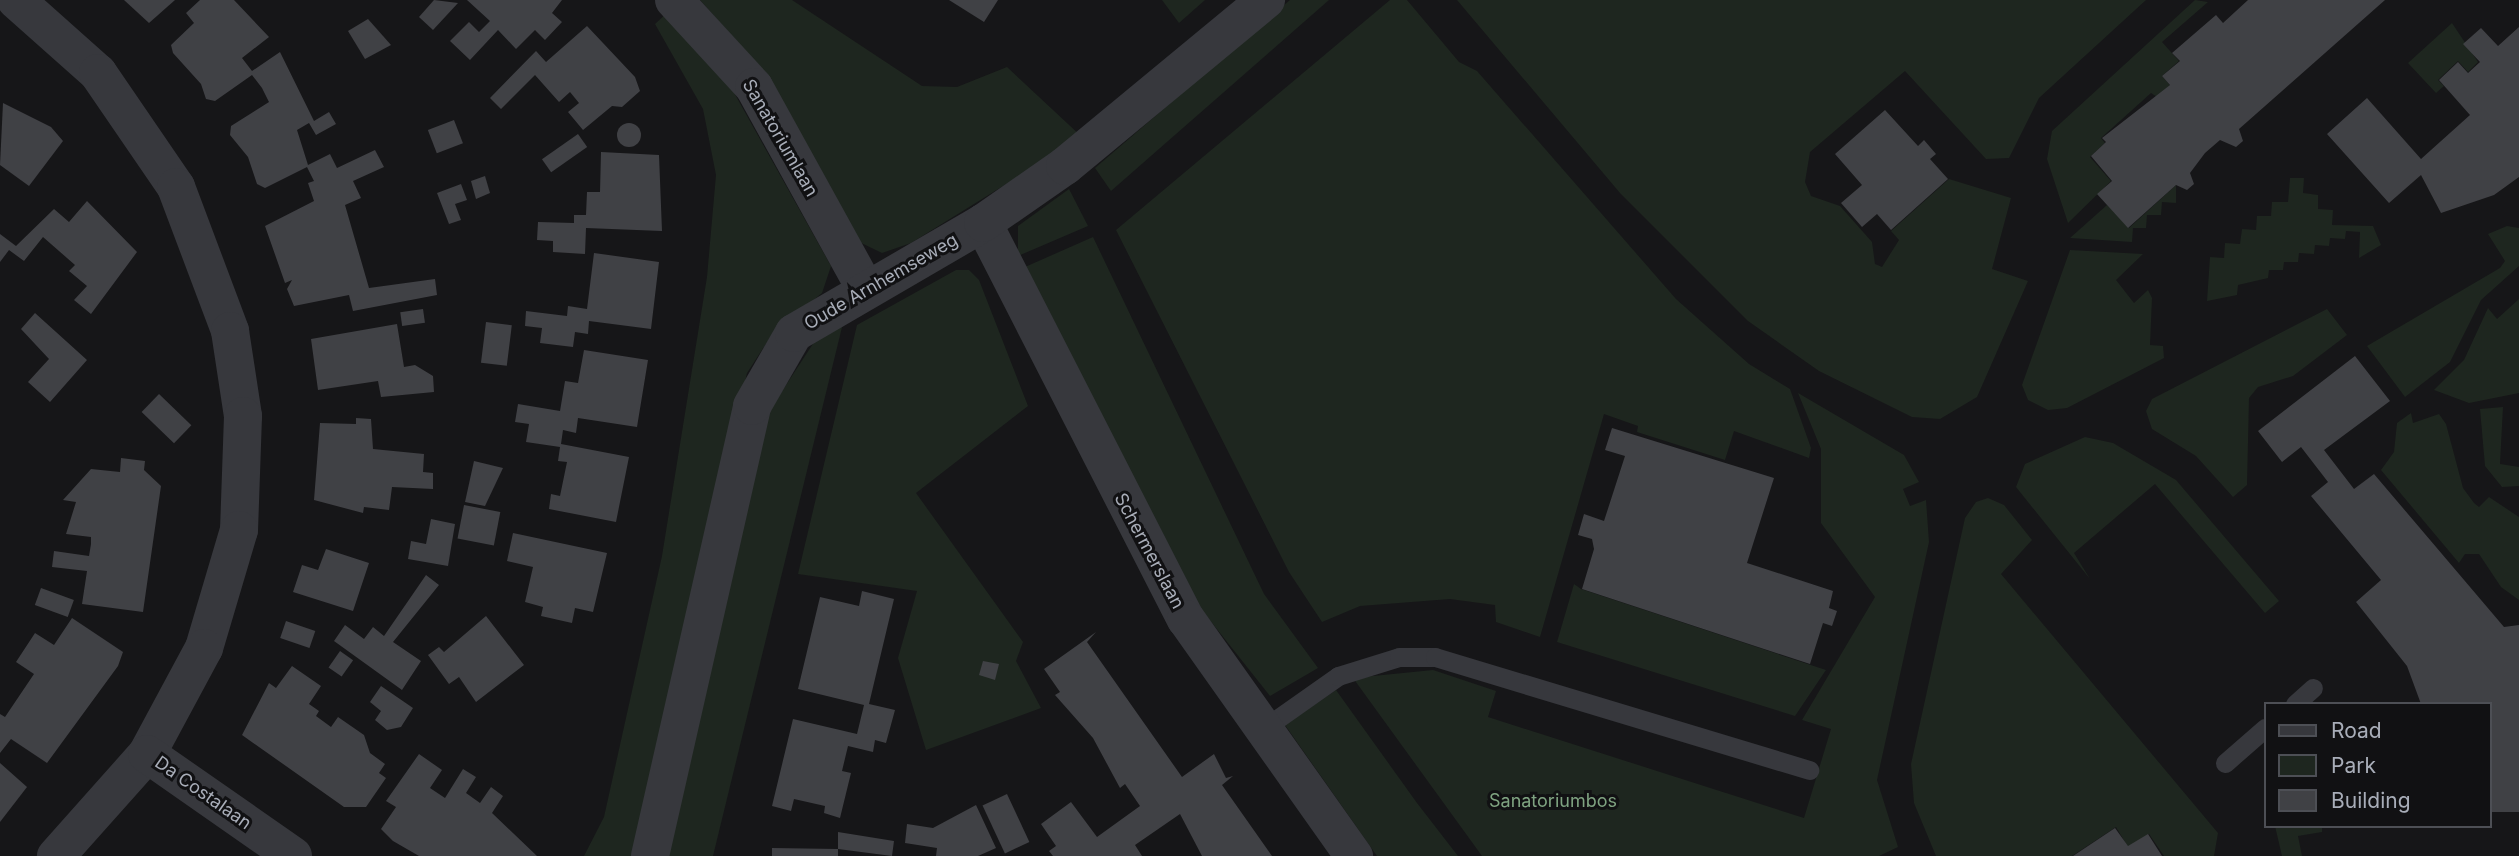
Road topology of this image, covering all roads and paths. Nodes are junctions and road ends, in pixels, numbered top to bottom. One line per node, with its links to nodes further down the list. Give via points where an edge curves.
1 (16, 0): 10 (street, via 98,74 176,187 230,331 243,416 239,530 204,648)
2 (674, 0): 5 (street, Sanatoriumlaan, via 754,87)
3 (1266, 0): 4 (street, Oude Arnhemseweg, via 1098,142)
4 (983, 223): 5 (street, Oude Arnhemseweg); 8 (street, Schermerslaan, via 1136,530 1186,619)
5 (866, 290): 15 (street, Oude Arnhemseweg, via 794,333 752,405)
6 (2313, 688): 7 (lane)
7 (2297, 702)
8 (1263, 729): 12 (lane, via 1338,676 1399,657 1435,657); 16 (street, Schermerslaan)
9 (2264, 730): 11 (lane)
10 (147, 754): 13 (street); 14 (street, Da Costalaan)
11 (2225, 763)
12 (1809, 770)
13 (56, 856)
14 (293, 856)
15 (650, 856)
16 (1353, 856)

